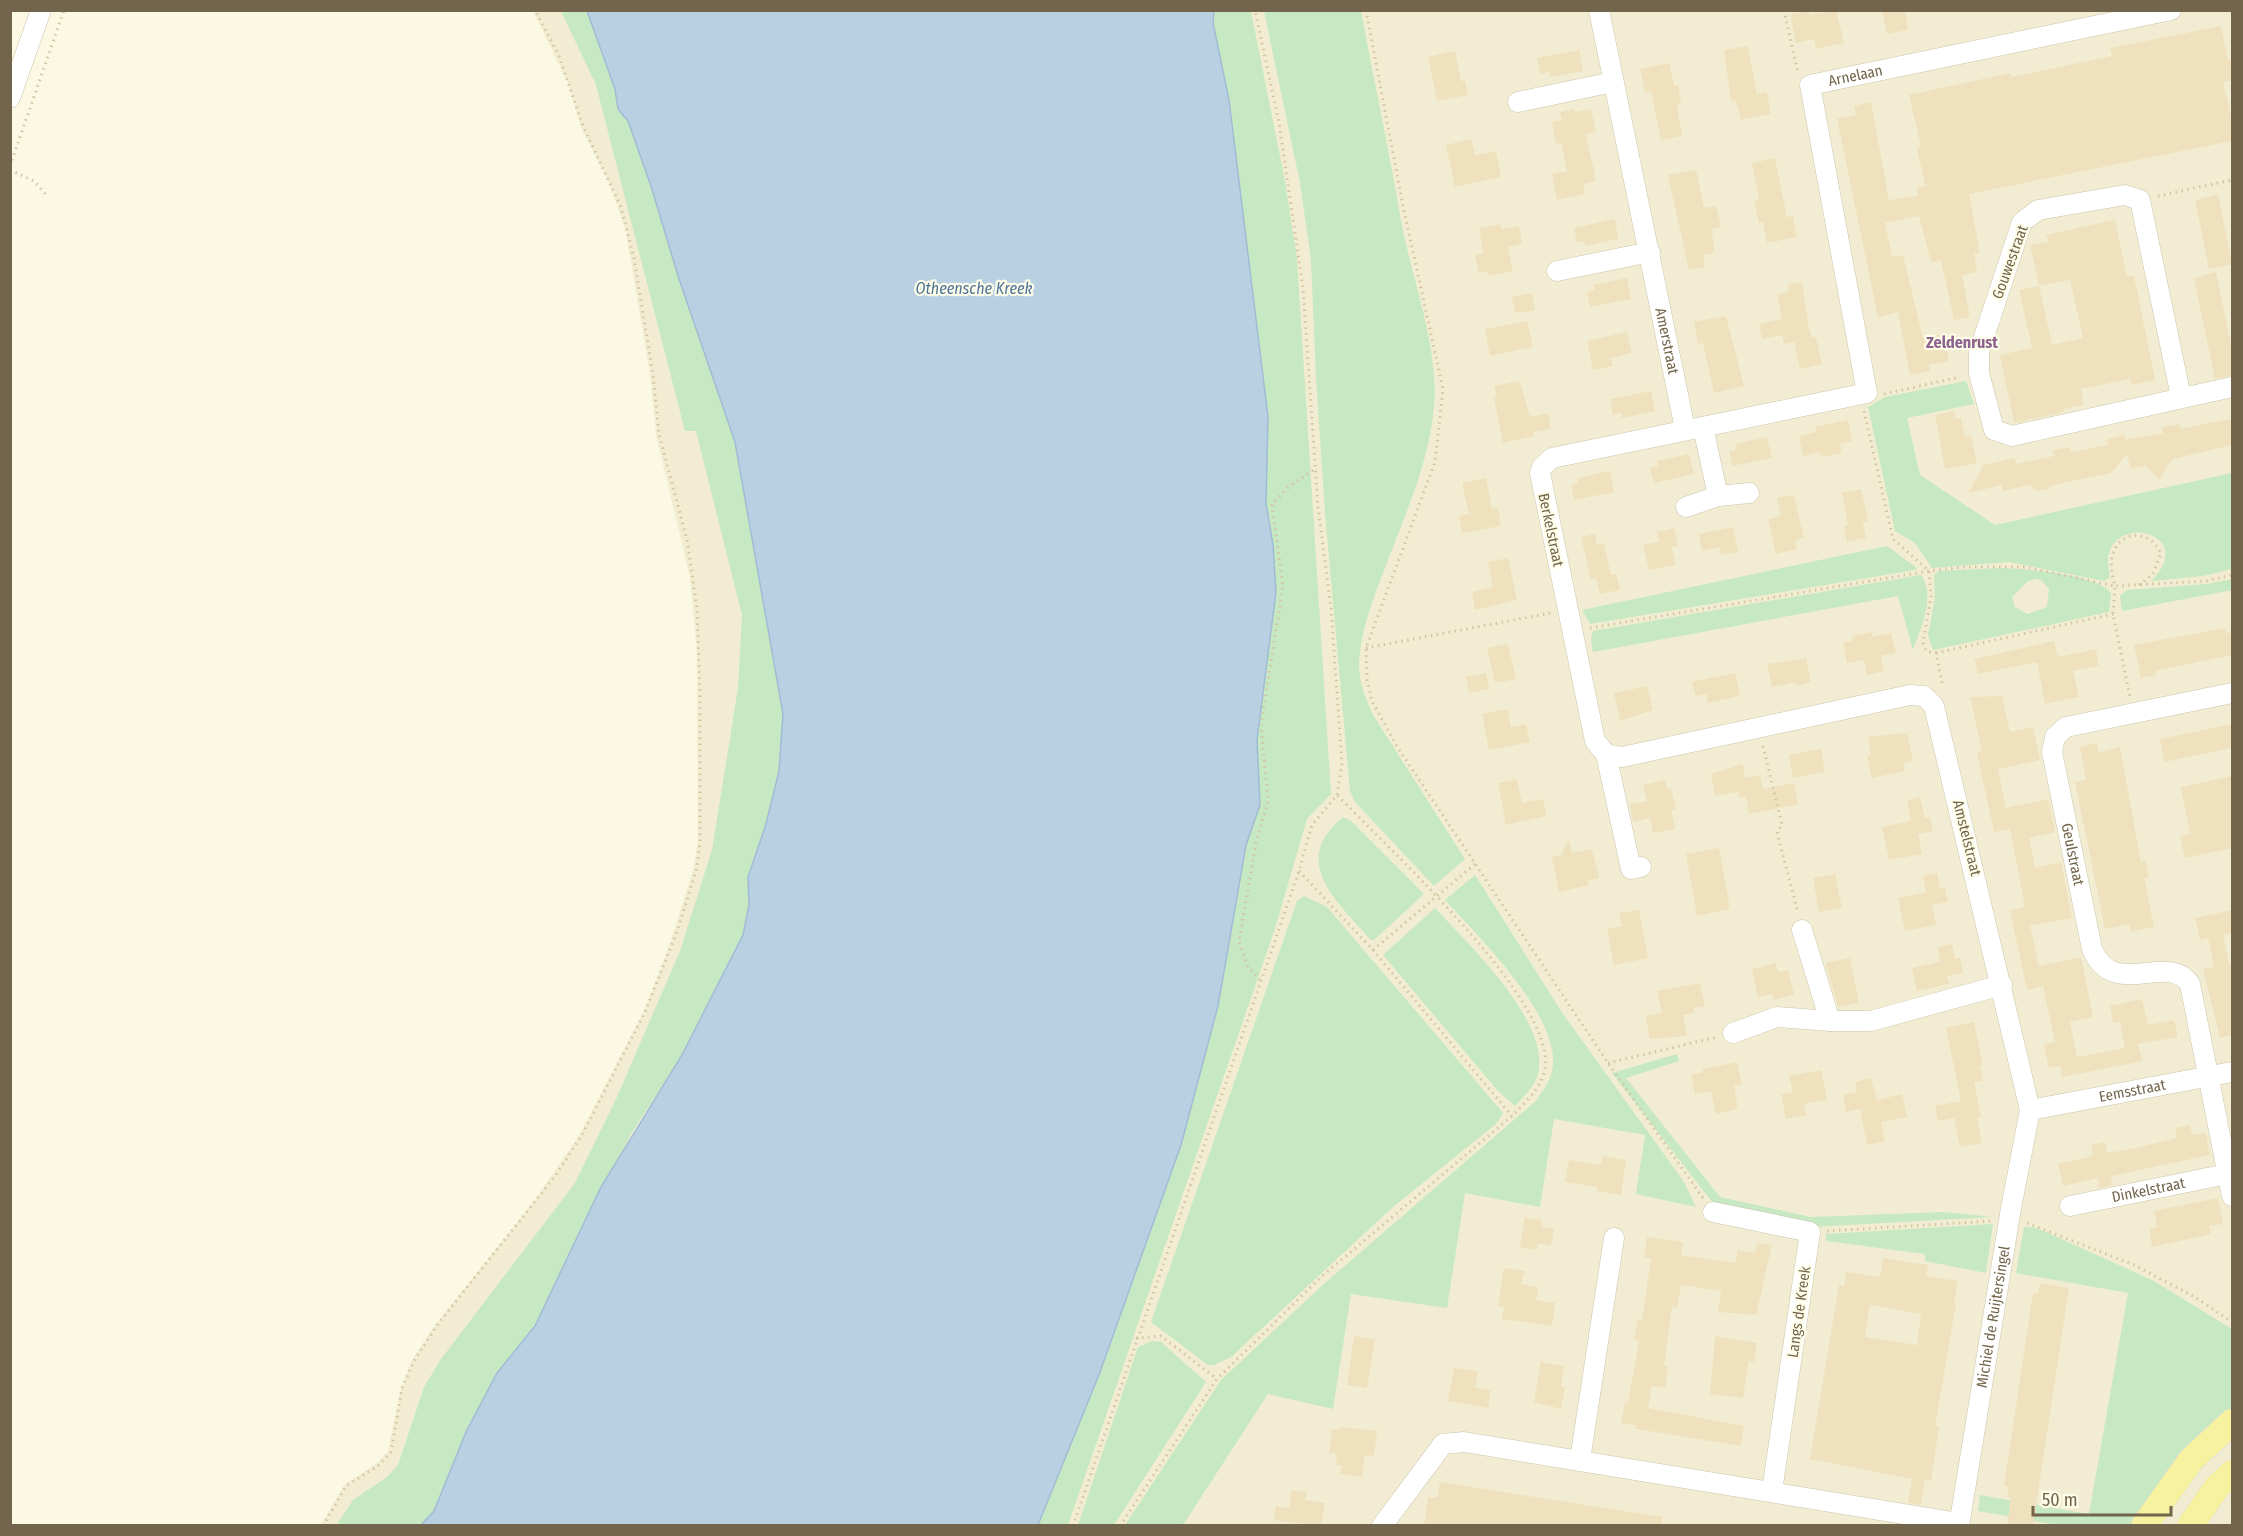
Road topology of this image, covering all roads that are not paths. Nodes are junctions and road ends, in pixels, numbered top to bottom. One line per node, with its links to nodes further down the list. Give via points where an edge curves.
1 (41, 10): 6 (street)
2 (1599, 10): 5 (street, Amerstraat)
3 (2171, 10): 4 (street, Arnelaan)
4 (2084, 19): 11 (street, Arnelaan, via 1810,85)
5 (1613, 82): 7 (street); 8 (street, Amerstraat)
6 (10, 98)
7 (1518, 102)
8 (1650, 252): 9 (street); 13 (street, Amerstraat)
9 (1557, 271)
10 (2232, 387): 12 (street, Gouwestraat)
11 (1864, 394): 13 (street, Berkelstraat)
12 (2181, 397): 12 (street, Gouwestraat, via 2012,436 1994,430 1979,373 1979,352 2022,222 2038,210 2125,195 2140,200)
13 (1694, 428): 15 (street); 18 (street, Berkelstraat, via 1552,458 1542,467 1540,480 1595,741)
14 (1749, 494): 15 (street)
15 (1718, 496): 16 (street)
16 (1686, 507)
17 (2232, 693): 25 (street, Geulstraat, via 2066,727 2055,737 2052,752 2096,957 2105,970 2113,973 2175,973 2187,979)
18 (1606, 754): 19 (street, Berkelstraat, via 1631,869); 21 (street, Amstelstraat, via 1622,757 1910,694 1924,696 1936,712)
19 (1641, 867)
20 (1802, 930): 22 (street)
21 (2002, 985): 22 (street, via 1871,1021); 26 (street, Amstelstraat)
22 (1830, 1021): 23 (street, via 1777,1017)
23 (1733, 1033)
24 (2232, 1072): 25 (street, Eemsstraat)
25 (2209, 1077): 26 (street, Eemsstraat); 27 (street)
26 (2030, 1110): 36 (street, Michiel de Ruijtersingel)
27 (2230, 1173): 28 (street); 29 (street, Dinkelstraat)
28 (2232, 1196)
29 (2070, 1206)
30 (1713, 1212): 35 (street, Langs de Kreek, via 1810,1232)
31 (1614, 1238): 33 (street)
32 (2232, 1422): 38 (main road, via 2191,1460)
33 (1580, 1460): 35 (street); 37 (street, via 1464,1442 1443,1444)
34 (2232, 1473): 39 (main road, via 2217,1487)
35 (1773, 1491): 36 (street)
36 (1959, 1524)
37 (1382, 1526)
38 (2144, 1526)
39 (2190, 1526)

